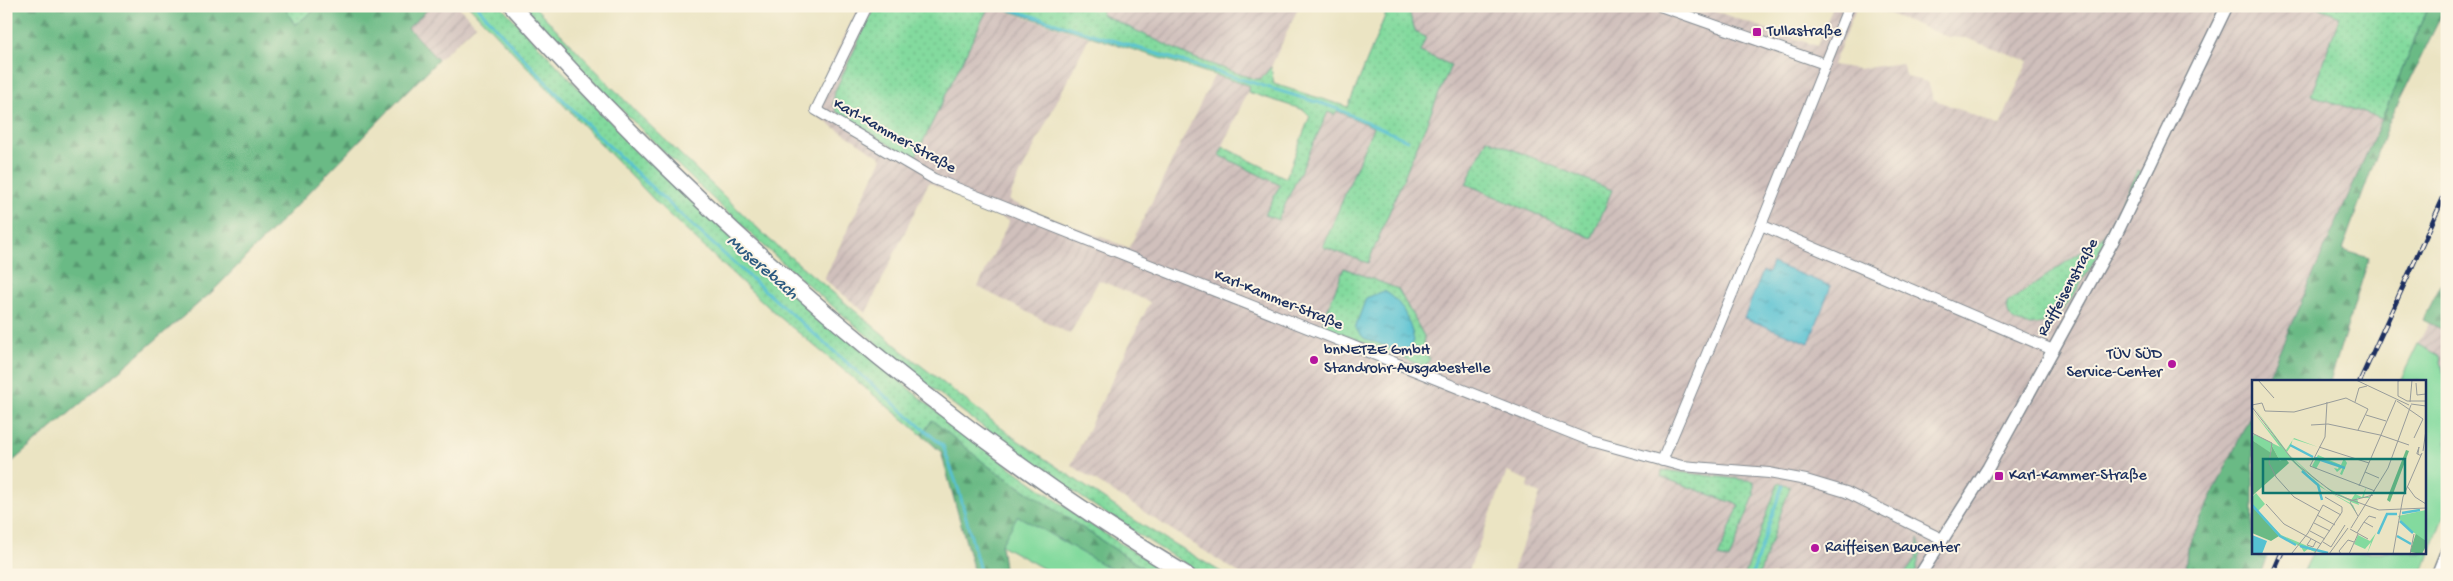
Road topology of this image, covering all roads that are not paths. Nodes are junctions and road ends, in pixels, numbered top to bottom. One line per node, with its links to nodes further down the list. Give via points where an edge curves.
1 (512, 6): 12 (main road, via 657,158 754,250 855,336 1003,454 1128,540)
2 (867, 6): 9 (street, Karl-Kammer-Straße, via 816,110 934,179 1574,435)
3 (1660, 6): 6 (street)
4 (1848, 6): 6 (street)
5 (2228, 6): 8 (street, Raiffeisenstraße, via 2127,212)
6 (1825, 64): 7 (street)
7 (1761, 225): 8 (street); 9 (street)
8 (2054, 350): 10 (street, Raiffeisenstraße, via 1988,468)
9 (1662, 461): 10 (street, Karl-Kammer-Straße, via 1806,480 1846,492)
10 (1942, 539): 13 (street, Raiffeisenstraße)
11 (2447, 550): 14 (street)
12 (1187, 575)
13 (1920, 575)
14 (2437, 575)

